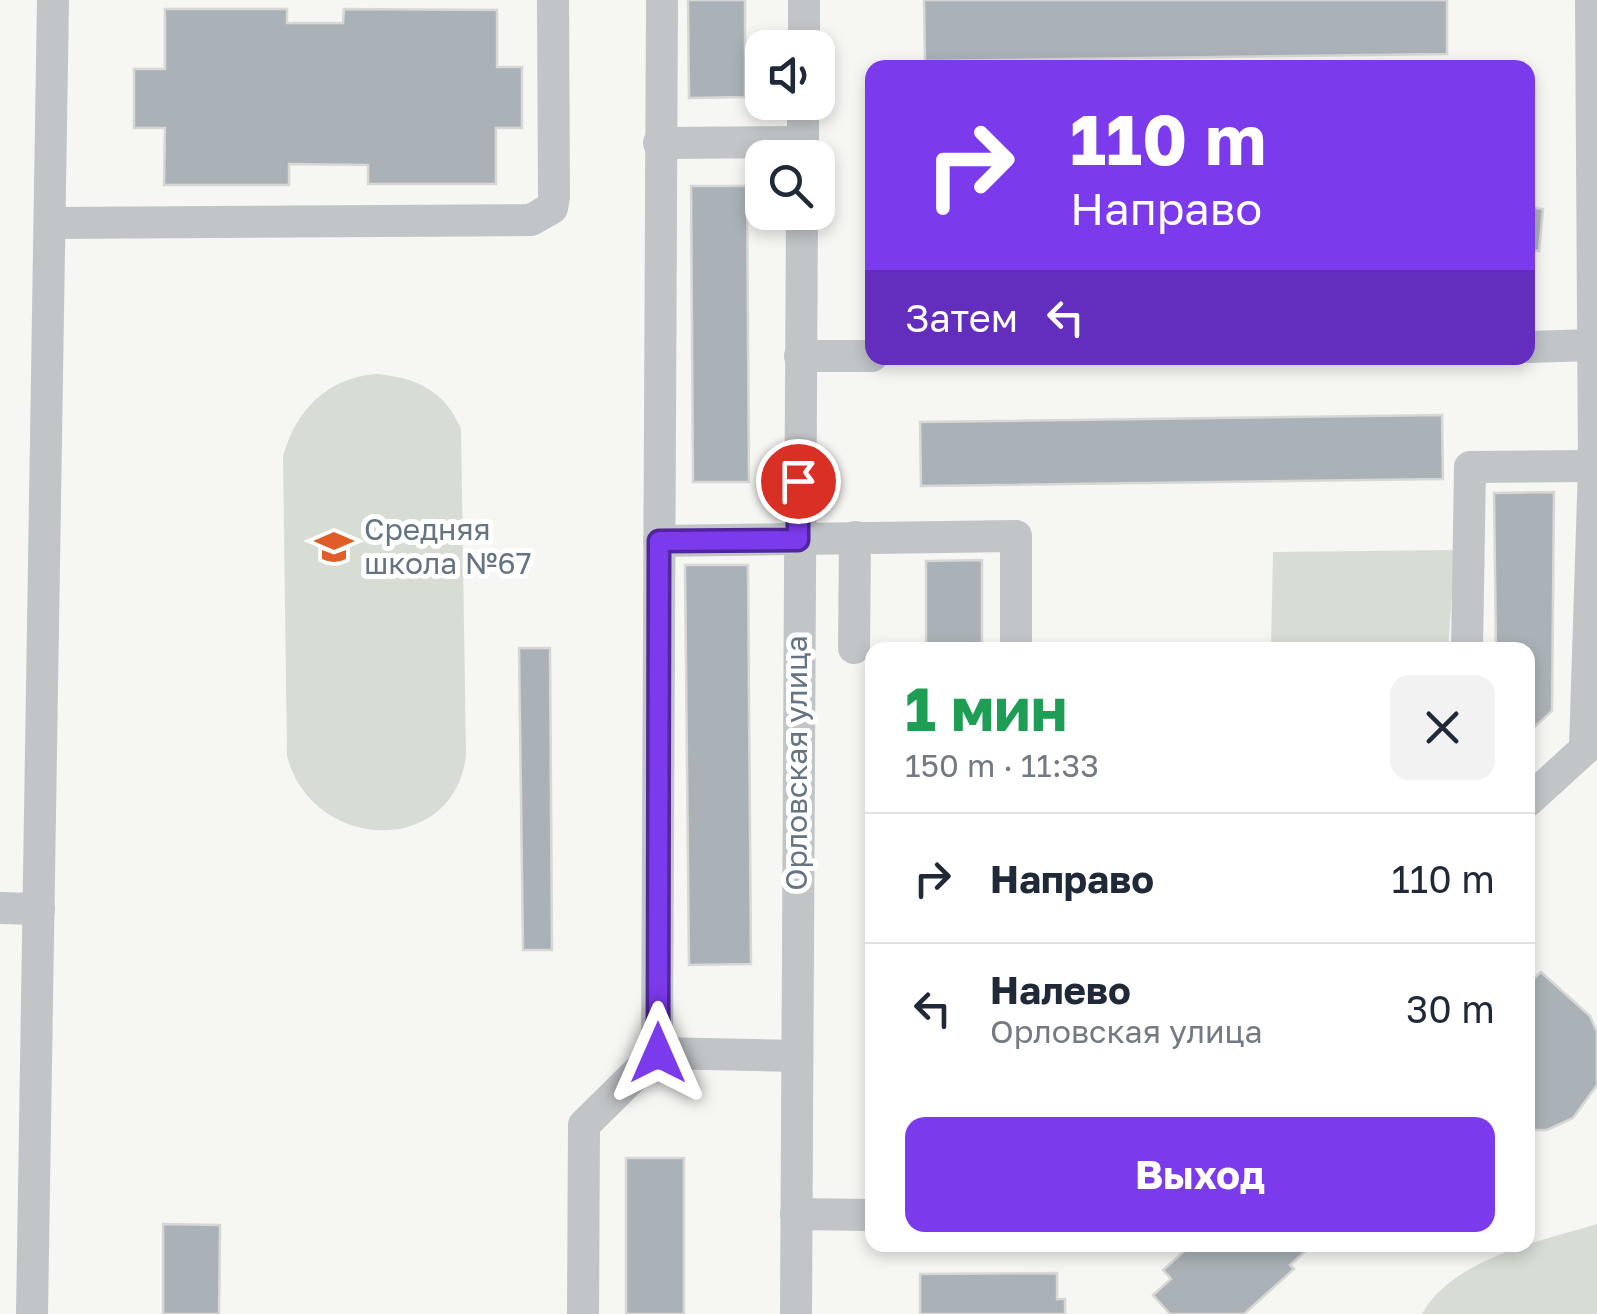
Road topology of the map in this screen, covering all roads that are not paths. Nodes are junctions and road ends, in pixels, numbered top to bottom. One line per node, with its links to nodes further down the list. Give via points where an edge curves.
1 (53, 0): 9 (street)
2 (553, 0): 9 (street, via 554,197 544,216)
3 (662, 0): 7 (street)
4 (804, 0): 6 (street)
5 (1591, 0): 12 (street)
6 (804, 30)
7 (659, 143): 8 (street); 18 (street)
8 (745, 147)
9 (50, 223): 26 (street)
10 (802, 230): 13 (street, Орловская улица)
11 (1535, 346): 12 (street)
12 (1593, 346): 15 (street)
13 (800, 356): 14 (street); 17 (street, Орловская улица)
14 (865, 356)
15 (1594, 466): 19 (street); 21 (street, via 1470,467)
16 (855, 537): 17 (street); 20 (street, via 1016,536); 22 (street)
17 (798, 540): 18 (street); 28 (street, Орловская улица)
18 (659, 541): 27 (street)
19 (1594, 550): 23 (street)
20 (1016, 642)
21 (1467, 642)
22 (854, 648)
23 (1591, 743): 24 (street)
24 (1535, 795)
25 (0, 908): 26 (street)
26 (38, 909): 31 (street)
27 (658, 1053): 28 (street); 32 (street, via 584,1125)
28 (796, 1056): 29 (street, Орловская улица)
29 (796, 1214): 30 (street); 33 (street, Орловская улица)
30 (865, 1214)
31 (32, 1314)
32 (583, 1314)
33 (796, 1314)

